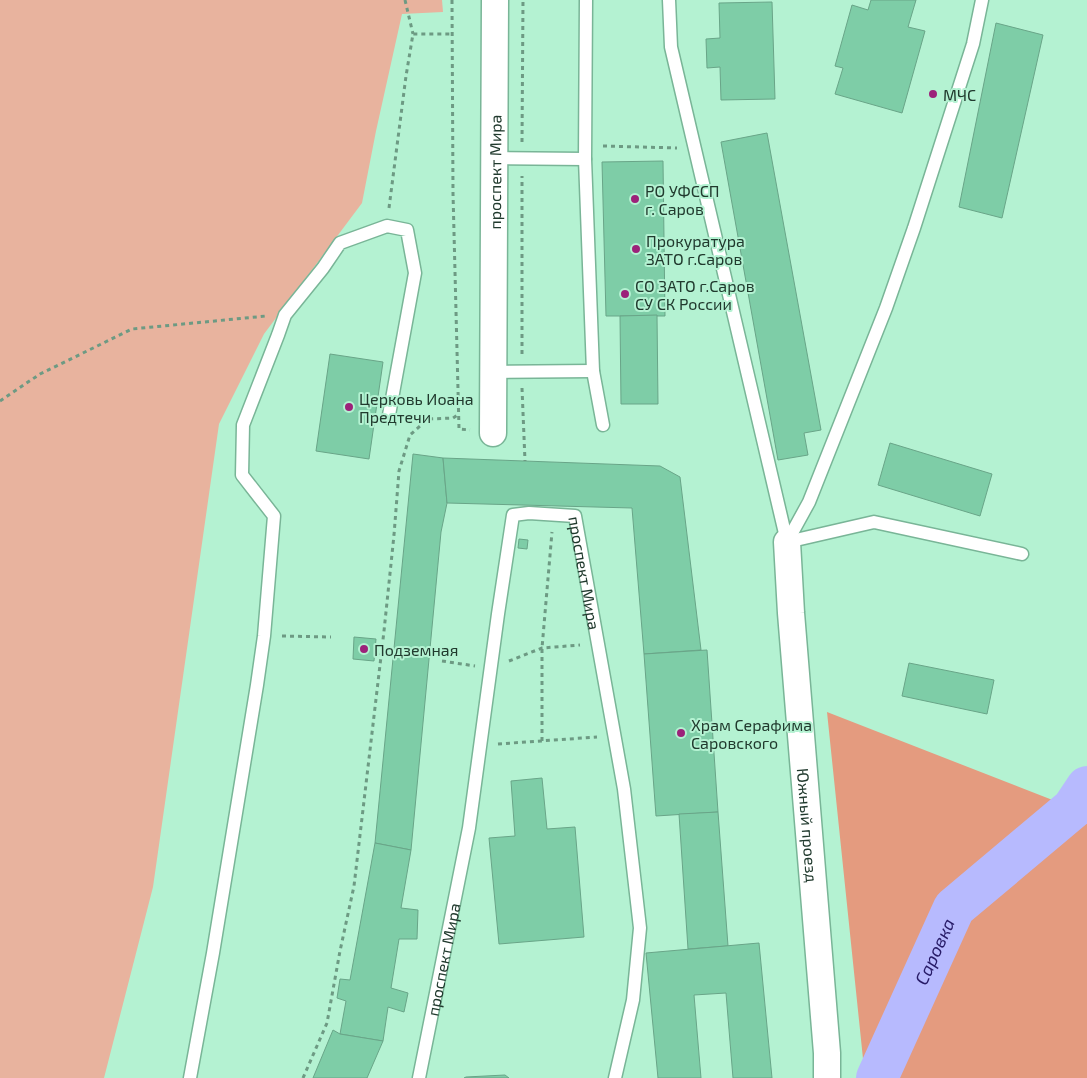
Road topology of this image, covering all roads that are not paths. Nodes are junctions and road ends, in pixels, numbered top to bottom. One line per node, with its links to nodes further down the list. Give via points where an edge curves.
1 (495, 0): 5 (street, проспект Мира)
2 (586, 0): 6 (lane)
3 (669, 0): 12 (lane, via 671,47)
4 (982, 0): 12 (lane, via 970,53 886,308 809,502)
5 (493, 158): 6 (lane); 8 (street, проспект Мира)
6 (585, 159): 7 (lane)
7 (593, 371): 8 (lane); 10 (lane)
8 (494, 372): 11 (street, проспект Мира)
9 (389, 415): 14 (lane, via 415,273 407,230 387,226 340,243 284,315 243,425 242,475 274,516 257,685)
10 (604, 425)
11 (493, 433)
12 (787, 542): 13 (lane, via 874,522); 17 (street, Южный проезд)
13 (1022, 554)
14 (190, 1078)
15 (420, 1078): 16 (lane, проспект Мира, via 469,828 513,515 529,513 575,516 624,789 640,928 633,1000)
16 (615, 1078)
17 (827, 1078)

